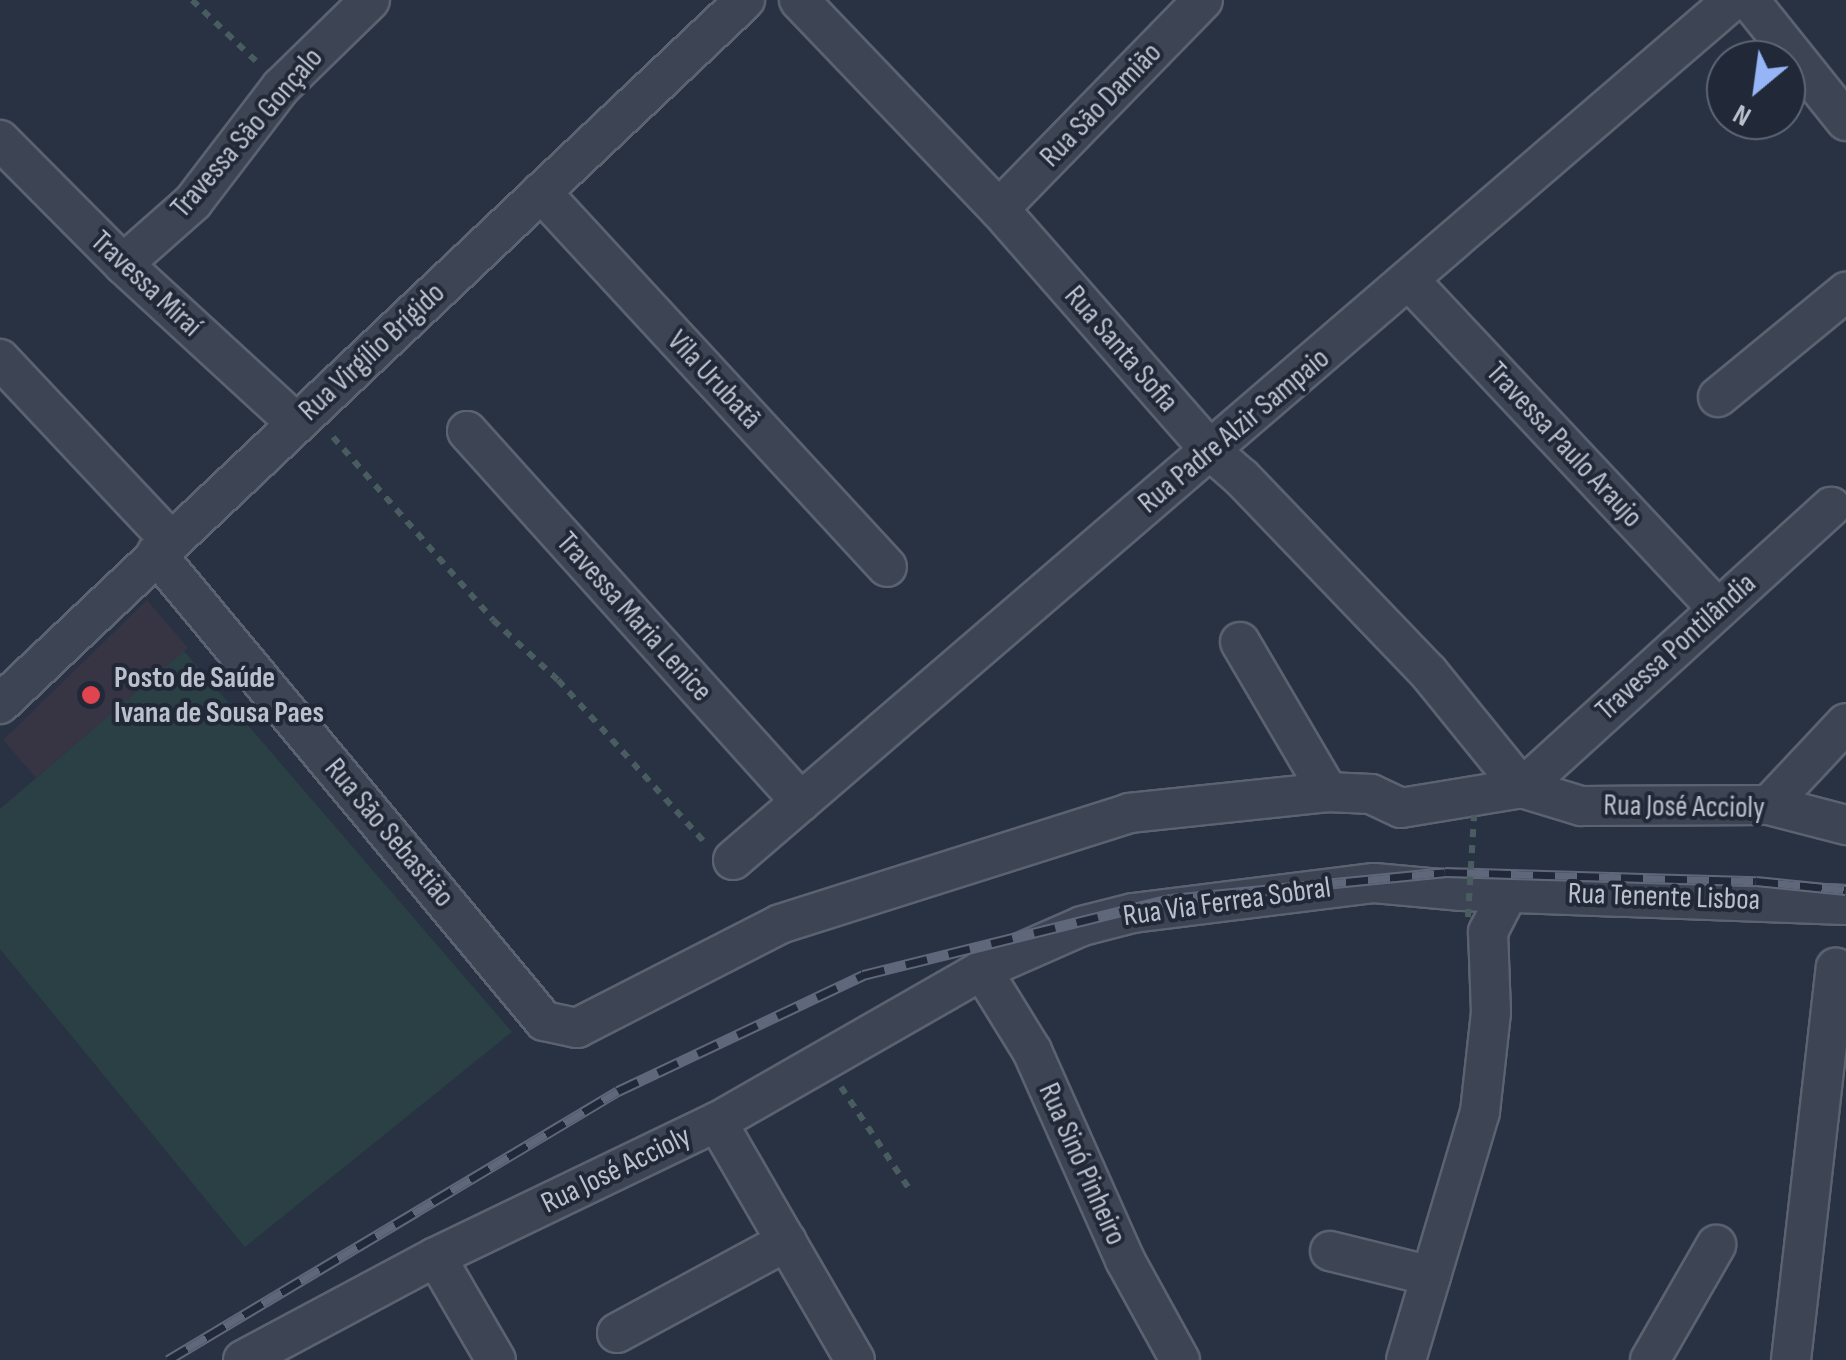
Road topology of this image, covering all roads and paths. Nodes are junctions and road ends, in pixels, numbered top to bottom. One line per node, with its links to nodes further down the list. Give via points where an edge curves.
1 (192, 0): 8 (path)
2 (370, 0): 8 (street, Travessa São Gonçalo)
3 (744, 0): 11 (street, Rua Virgílio Brígido)
4 (799, 0): 12 (street, Rua Santa Sofia)
5 (1204, 0): 12 (street, Rua São Damião)
6 (1732, 0): 14 (street, Rua Padre Alzir Sampaio)
7 (1750, 0): 9 (street)
8 (281, 87): 13 (street, Travessa São Gonçalo, via 193,202)
9 (1846, 121)
10 (0, 140): 13 (street, Travessa Miraí)
11 (541, 192): 18 (street, Rua Virgílio Brígido); 23 (street, Vila Urubatã)
12 (999, 210): 20 (street, Rua Santa Sofia)
13 (122, 264): 18 (street, Travessa Miraí)
14 (1410, 281): 20 (street, Rua Padre Alzir Sampaio); 24 (street, Travessa Paulo Araujo)
15 (1846, 292): 17 (street)
16 (0, 359): 22 (street, Rua São Sebastião)
17 (1718, 397)
18 (302, 417): 22 (street, Rua Virgílio Brígido); 34 (path, via 558,680 716,855)
19 (467, 431): 30 (street, Travessa Maria Lenice)
20 (1211, 451): 28 (street, Rua Santa Sofia, via 1429,673); 30 (street, Rua Padre Alzir Sampaio)
21 (1831, 507): 24 (street, Travessa Pontilândia)
22 (164, 548): 26 (street, Rua Virgílio Brígido); 29 (street, Rua São Sebastião, via 544,1021 577,1028 780,924 1130,813)
23 (887, 568)
24 (1718, 609): 28 (street, Travessa Pontilândia)
25 (1240, 642): 29 (street)
26 (0, 704)
27 (1846, 722): 31 (street)
28 (1522, 788): 29 (street, via 1401,808 1371,794); 31 (street, Rua José Accioly, via 1582,806)
29 (1328, 792)
30 (801, 802): 34 (street, Rua Padre Alzir Sampaio)
31 (1769, 805): 33 (street, Rua José Accioly)
32 (1474, 815): 35 (path, bridge)
33 (1846, 825)
34 (733, 860)
35 (1482, 905): 36 (street, Rua Tenente Lisboa); 38 (street, Rua Via Ferrea Sobral, via 1374,883 1133,913 1082,926); 46 (street, via 1491,1013 1480,1112)
36 (1846, 905)
37 (1836, 968): 54 (street)
38 (982, 970): 39 (street, Rua José Accioly); 51 (street, Rua Sinó Pinheiro, via 1032,1051 1125,1260)
39 (824, 1060): 40 (street, Rua José Accioly); 41 (path)
40 (717, 1122): 42 (street); 45 (street, Rua José Accioly)
41 (910, 1190)
42 (786, 1242): 47 (street); 48 (street)
43 (1716, 1245): 53 (street)
44 (1330, 1251): 46 (street)
45 (436, 1257): 49 (street, Rua José Accioly); 50 (street)
46 (1431, 1276): 52 (street)
47 (617, 1333)
48 (843, 1356)
49 (243, 1360)
50 (496, 1360)
51 (1180, 1360)
52 (1406, 1360)
53 (1650, 1360)
54 (1791, 1360)

